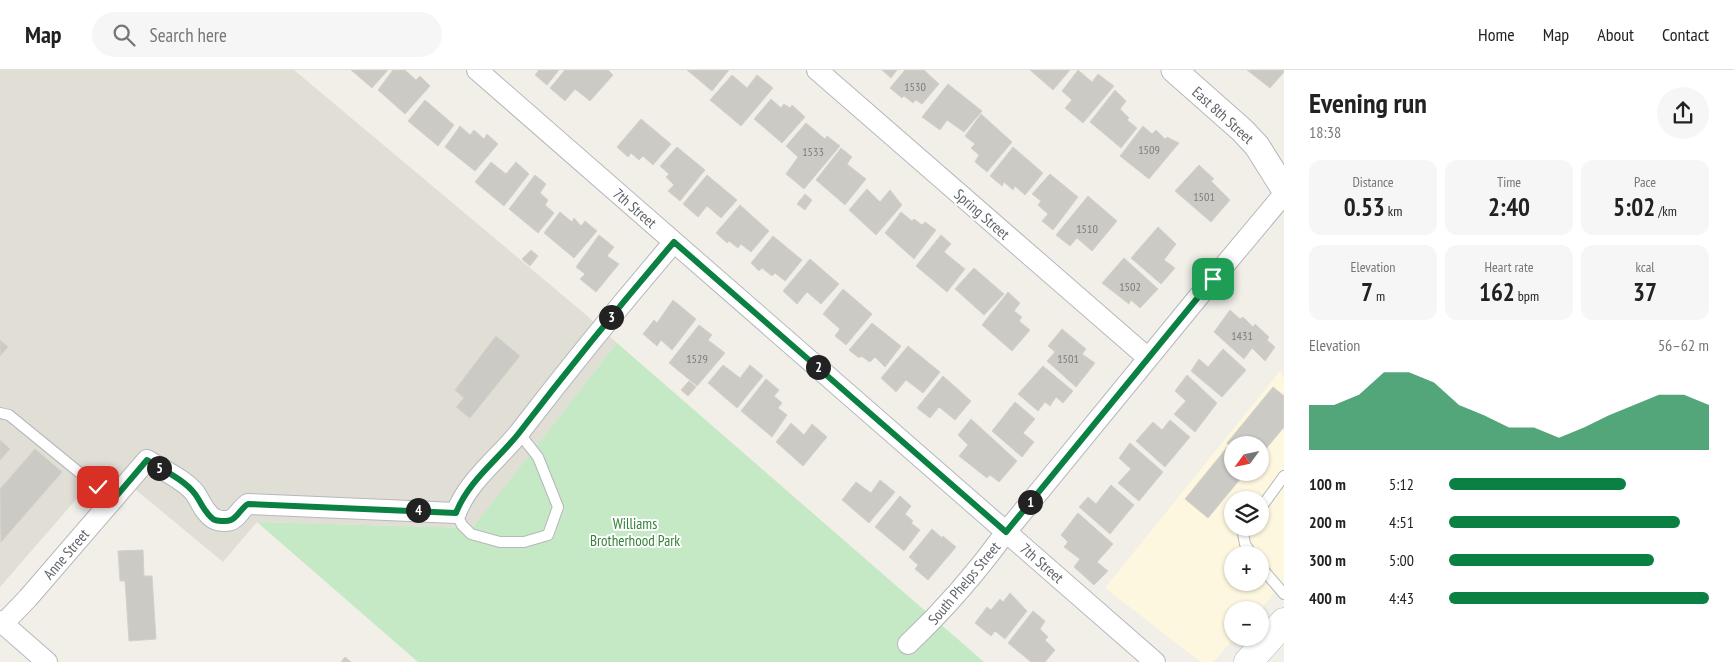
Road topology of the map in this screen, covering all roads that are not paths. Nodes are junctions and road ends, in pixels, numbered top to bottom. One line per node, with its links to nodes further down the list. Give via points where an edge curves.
1 (477, 70): 6 (street, 7th Street)
2 (817, 70): 7 (street, Spring Street)
3 (1174, 70): 4 (street, East 8th Street, via 1257,146)
4 (1284, 189)
5 (1284, 194): 7 (street, South Phelps Street)
6 (674, 242): 9 (street); 14 (street, 7th Street)
7 (1148, 358): 14 (street, South Phelps Street)
8 (0, 413): 12 (lane, via 9,415)
9 (522, 428): 13 (street, via 472,485); 13 (lane, via 538,457 558,507 548,535 524,542 500,542 471,534)
10 (1284, 476): 11 (lane)
11 (1269, 497)
12 (113, 500): 13 (street, Anne Street, via 147,460 180,480 214,520 232,520 248,504); 18 (street, Anne Street, via 28,598)
13 (456, 513)
14 (1006, 532): 19 (street, South Phelps Street, via 934,620); 21 (street, 7th Street)
15 (1269, 576): 16 (lane)
16 (1284, 594)
17 (1284, 622): 22 (main road)
18 (2, 623): 20 (street)
19 (908, 644)
20 (47, 662)
21 (1155, 662)
22 (1248, 662)

